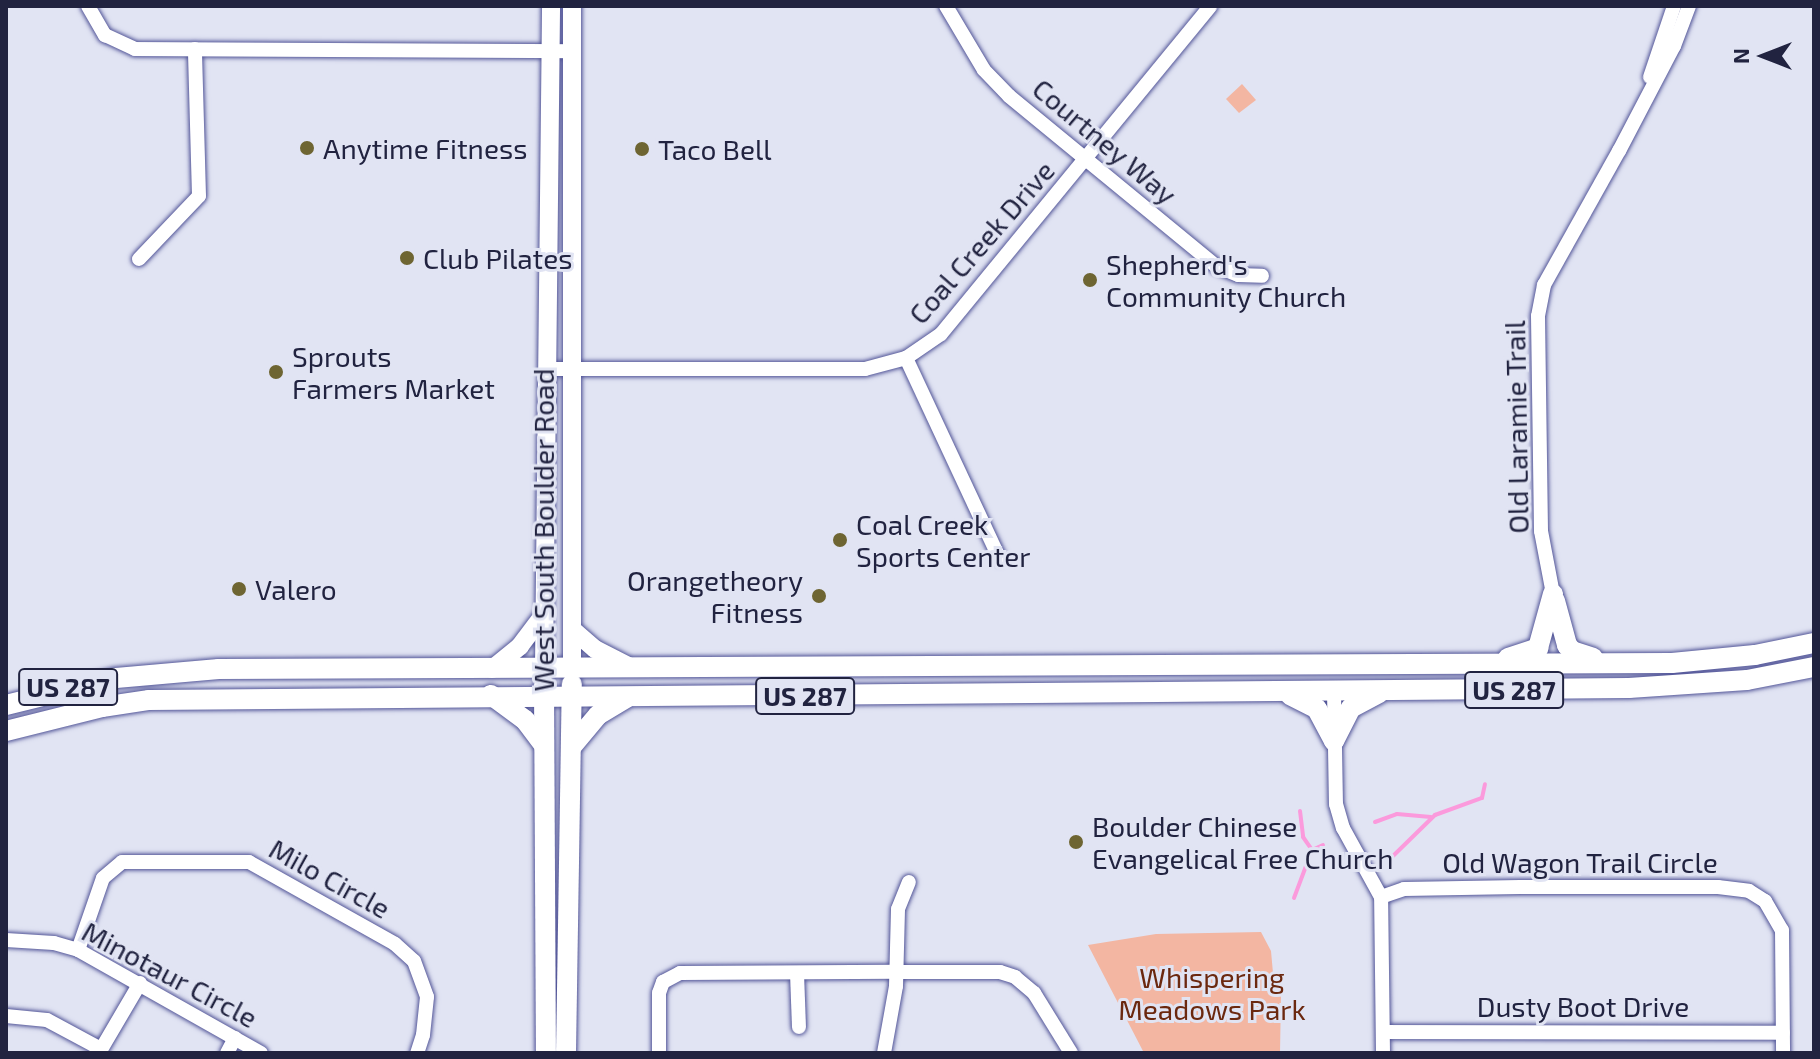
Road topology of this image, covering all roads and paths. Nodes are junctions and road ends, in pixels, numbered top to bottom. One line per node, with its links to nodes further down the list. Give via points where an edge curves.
1 (88, 6): 8 (street, via 95,23 117,43 135,49)
2 (551, 6): 9 (main road, West South Boulder Road)
3 (572, 6): 10 (main road, West South Boulder Road)
4 (946, 6): 12 (street, Courtney Way, via 984,70)
5 (1210, 6): 12 (street, Coal Creek Drive)
6 (1674, 6): 11 (street, Old Laramie Trail)
7 (1689, 6): 11 (street, Old Laramie Trail, via 1674,46)
8 (195, 49): 9 (street); 13 (street, via 199,196)
9 (549, 51): 10 (street); 17 (main road, West South Boulder Road)
10 (572, 51): 16 (main road, West South Boulder Road)
11 (1646, 93): 19 (street, Old Laramie Trail, via 1544,285 1538,316 1541,531)
12 (1085, 160): 14 (street, Courtney Way, via 1216,266 1238,275); 15 (street, Coal Creek Drive, via 941,334)
13 (139, 259)
14 (1262, 276)
15 (906, 358): 16 (street, Coal Creek Drive, via 865,369); 18 (street)
16 (571, 368): 17 (street, Coal Creek Drive); 21 (main road, West South Boulder Road)
17 (546, 369): 20 (main road, West South Boulder Road)
18 (999, 557)
19 (1553, 594): 23 (main road, via 1572,651); 24 (main road, via 1538,648)
20 (544, 614): 27 (main road, West South Boulder Road); 30 (main road, via 520,646)
21 (573, 630): 28 (main road, West South Boulder Road); 29 (main road, via 595,649)
22 (1814, 643): 23 (main road, US 287, via 1755,655)
23 (1611, 663): 24 (main road, US 287)
24 (1485, 665): 25 (main road, US 287)
25 (1375, 666): 29 (main road, US 287); 31 (main road, via 1345,678)
26 (1814, 667): 32 (main road, US 287, via 1681,686)
27 (544, 668): 28 (main road, US 287); 30 (main road, US 287); 35 (main road, West South Boulder Road)
28 (572, 668): 29 (main road, US 287); 36 (main road, West South Boulder Road)
29 (633, 668)
30 (492, 669): 38 (main road, US 287, via 179,671 85,684)
31 (1334, 691): 32 (main road, US 287); 33 (main road, US 287); 40 (street)
32 (1387, 691): 40 (main road, via 1351,708)
33 (1283, 693): 37 (main road, US 287); 40 (main road, via 1317,709)
34 (491, 695): 35 (main road, US 287); 39 (main road, US 287, via 149,700); 41 (main road, via 525,720)
35 (544, 696): 36 (main road, US 287); 41 (main road, West South Boulder Road)
36 (572, 696): 37 (main road, US 287); 42 (main road, West South Boulder Road)
37 (628, 697): 42 (main road, via 598,715)
38 (6, 705)
39 (6, 731)
40 (1334, 741): 44 (street, via 1336,804 1343,828)
41 (544, 745): 59 (main road, West South Boulder Road)
42 (572, 746): 60 (main road, West South Boulder Road)
43 (909, 882): 47 (street, via 898,909)
44 (1381, 897): 52 (street); 53 (street, Old Wagon Trail Circle, via 1404,889 1505,887 1749,891 1765,901 1782,930)
45 (6, 940): 46 (street, Minotaur Circle)
46 (78, 950): 49 (street, Minotaur Circle); 58 (street, Milo Circle, via 103,878 122,862 249,862 395,944 414,961 427,997)
47 (897, 972): 48 (street); 62 (street); 63 (street, via 1000,972 1015,977 1034,993)
48 (797, 973): 51 (street); 61 (street, via 670,977 659,993)
49 (140, 983): 54 (street, Minotaur Circle); 55 (street)
50 (6, 1016): 55 (street, via 47,1020)
51 (799, 1027)
52 (1383, 1032): 53 (street, Dusty Boot Drive); 64 (street)
53 (1783, 1033): 65 (street, Old Wagon Trail Circle)
54 (235, 1038): 56 (street); 57 (street, Minotaur Circle)
55 (100, 1051)
56 (227, 1053)
57 (261, 1053)
58 (417, 1053)
59 (546, 1053)
60 (566, 1053)
61 (659, 1053)
62 (884, 1053)
63 (1071, 1053)
64 (1383, 1053)
65 (1783, 1053)

